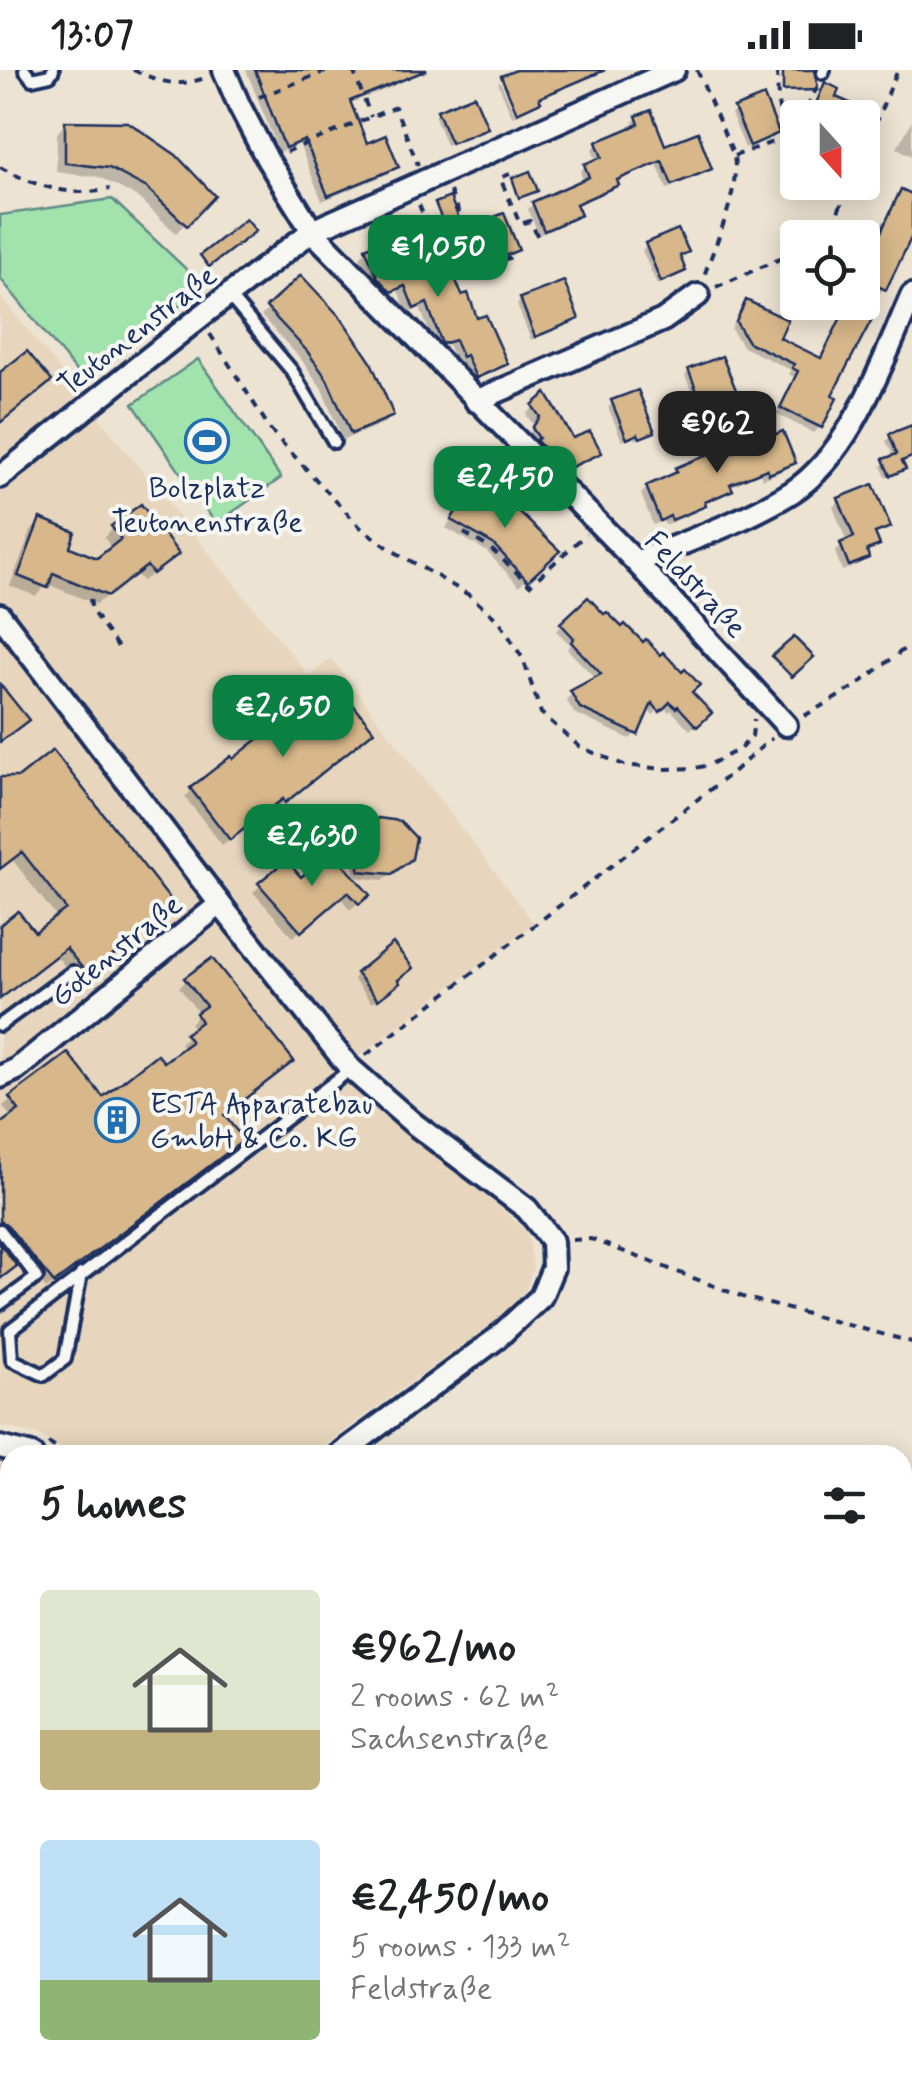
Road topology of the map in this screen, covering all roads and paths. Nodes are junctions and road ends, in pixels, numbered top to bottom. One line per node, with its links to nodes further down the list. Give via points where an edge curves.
1 (25, 70): 2 (lane, via 32,79)
2 (53, 70)
3 (133, 70): 10 (path, via 172,84)
4 (329, 70): 13 (path)
5 (352, 70): 15 (path)
6 (674, 70): 20 (street, Teutonenstraße)
7 (697, 70): 16 (path)
8 (778, 70): 16 (path, via 784,138)
9 (898, 70): 14 (path)
10 (225, 71): 13 (street, Feldstraße)
11 (823, 72): 12 (path)
12 (811, 100)
13 (239, 105): 17 (street, Feldstraße)
14 (880, 112)
15 (371, 118): 17 (path); 20 (path, via 395,107)
16 (734, 156): 27 (path, via 734,186)
17 (267, 159): 22 (street, Feldstraße)
18 (0, 167): 21 (path, via 47,188 88,194)
19 (510, 174): 23 (path, via 500,178 520,224 530,220)
20 (426, 180): 22 (street, Teutonenstraße); 24 (path, via 464,229 467,260 481,269); 25 (path)
21 (110, 188)
22 (312, 231): 29 (street, Teutonenstraße); 31 (street, Feldstraße)
23 (540, 241)
24 (511, 257)
25 (443, 259)
26 (780, 259): 27 (path)
27 (698, 295): 31 (street, via 663,320)
28 (912, 295): 36 (street, via 864,402 813,475 763,508)
29 (229, 296): 30 (street, Teutonenstraße); 32 (lane, via 292,371)
30 (200, 317): 33 (street, Teutonenstraße); 43 (path, via 272,432 360,527 500,622 541,713 580,746 624,766 695,768 724,759)
31 (476, 401): 34 (street, Feldstraße)
32 (334, 442)
33 (0, 477)
34 (598, 523): 35 (path, via 530,585); 36 (street, Feldstraße)
35 (464, 533)
36 (636, 562): 41 (street, Feldstraße)
37 (90, 600): 40 (path)
38 (0, 615): 45 (street)
39 (912, 643): 42 (path, via 855,687)
40 (120, 650)
41 (749, 685): 42 (street, Feldstraße); 43 (path, via 742,693 755,722)
42 (786, 724): 44 (path)
43 (752, 736): 44 (path)
44 (768, 742): 48 (path)
45 (220, 904): 48 (street); 49 (street, Gotenstraße)
46 (72, 972): 47 (lane)
47 (0, 1026)
48 (350, 1067): 51 (street, via 527,1208); 52 (lane)
49 (0, 1077)
50 (0, 1230): 53 (lane, via 37,1277)
51 (552, 1242): 54 (path, via 591,1239 743,1297); 55 (street, via 553,1268 541,1297 496,1339)
52 (82, 1274): 52 (lane, via 10,1330 12,1360 44,1375 65,1359)
53 (0, 1304)
54 (912, 1342)
55 (353, 1445)

